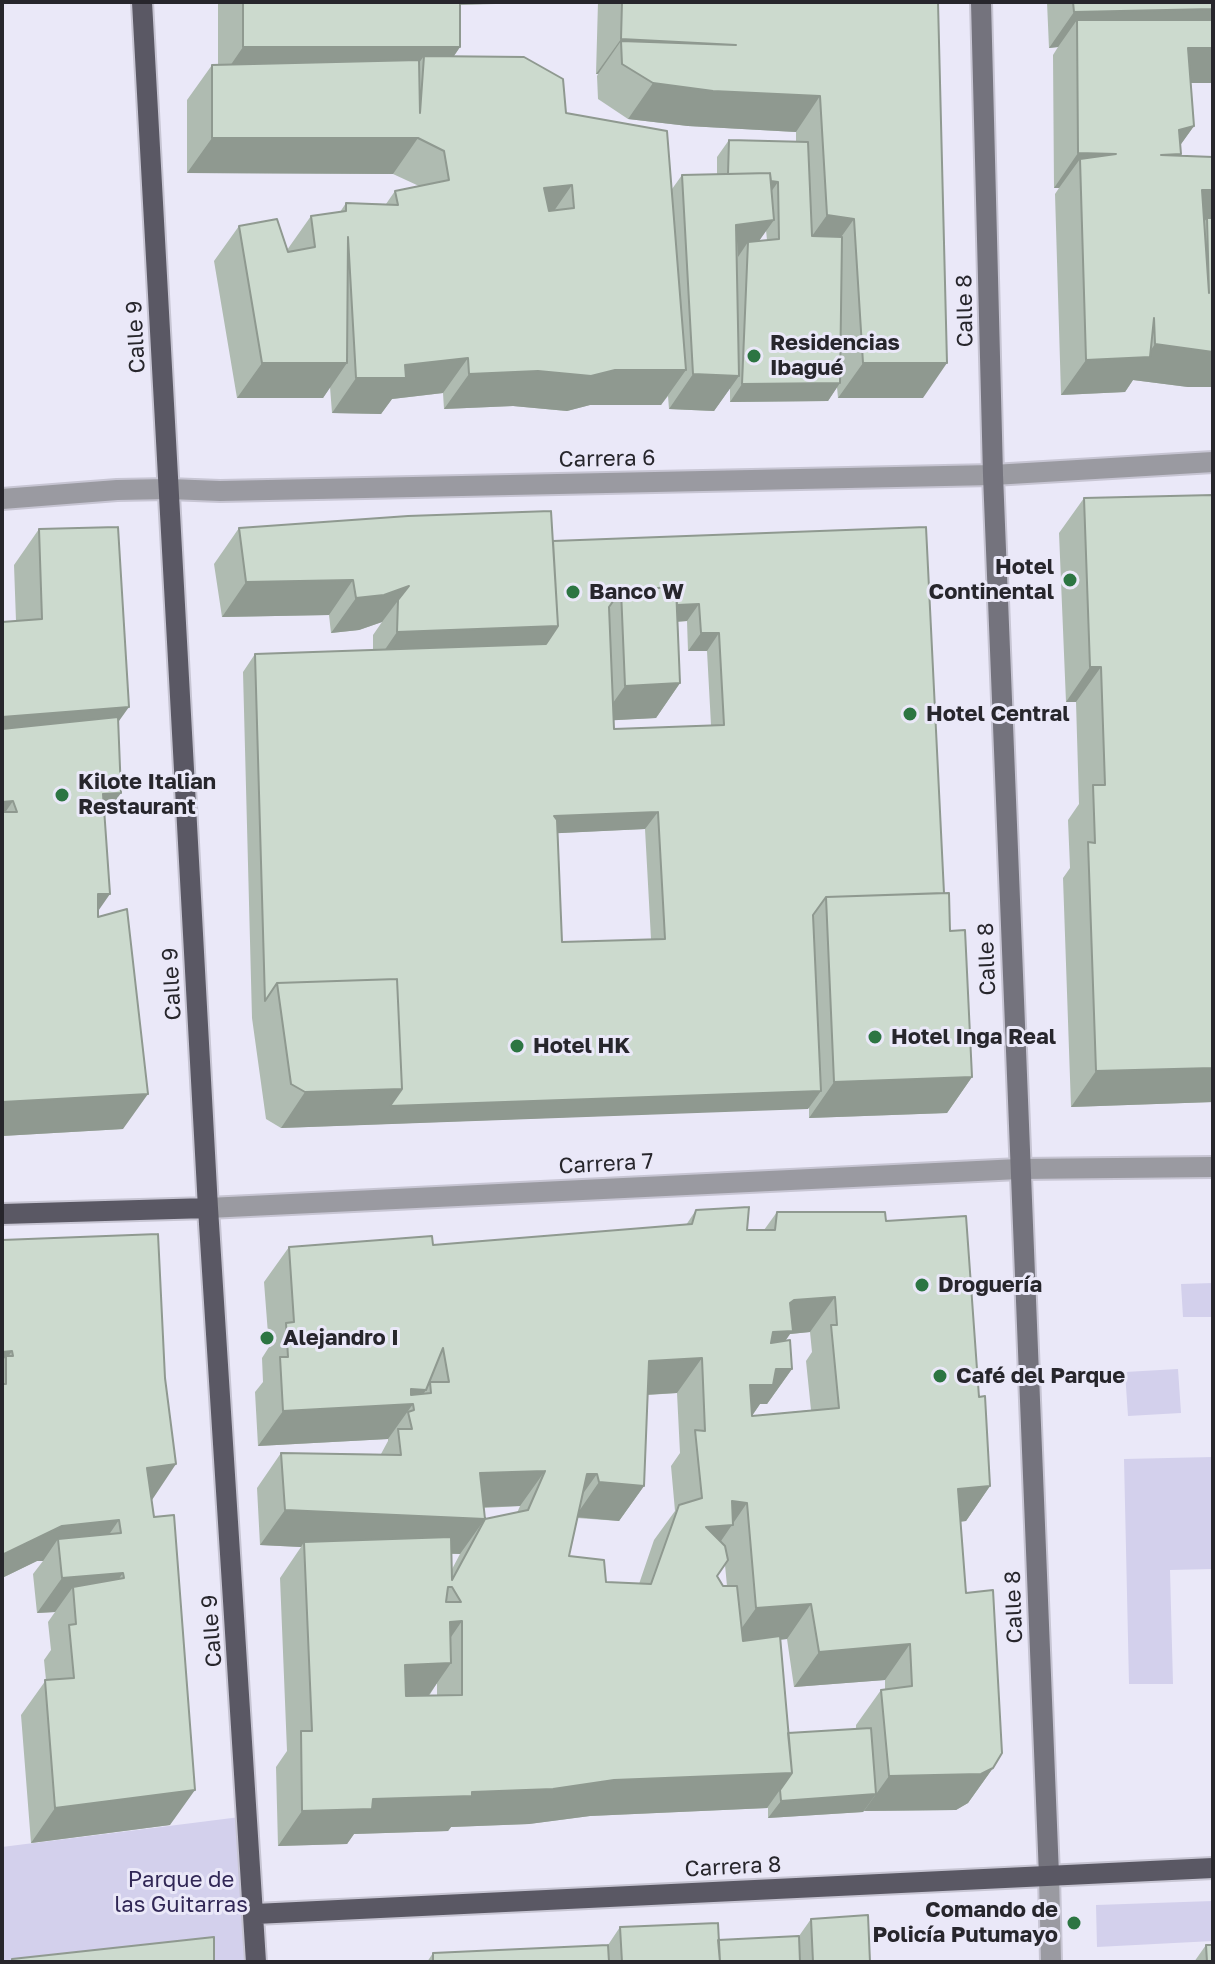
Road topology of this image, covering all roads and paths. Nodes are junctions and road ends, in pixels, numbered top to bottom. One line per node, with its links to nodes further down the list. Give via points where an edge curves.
1 (142, 2): 5 (main road, Calle 9)
2 (981, 2): 4 (main road, Calle 8)
3 (1213, 462): 4 (street, Carrera 6)
4 (993, 475): 5 (street, Carrera 6); 8 (main road, Calle 8)
5 (169, 489): 6 (street, Carrera 6); 9 (main road, Calle 9)
6 (2, 499)
7 (1213, 1167): 8 (street, Carrera 7)
8 (1019, 1169): 9 (street, Carrera 7); 12 (main road, Calle 8)
9 (208, 1208): 10 (main road, Carrera 7); 13 (main road, Calle 9)
10 (2, 1214)
11 (1213, 1868): 12 (main road, Carrera 8)
12 (1049, 1875): 13 (main road, Carrera 8); 15 (street, Calle 8)
13 (255, 1914): 14 (main road, Calle 9)
14 (256, 1962)
15 (1051, 1962)

